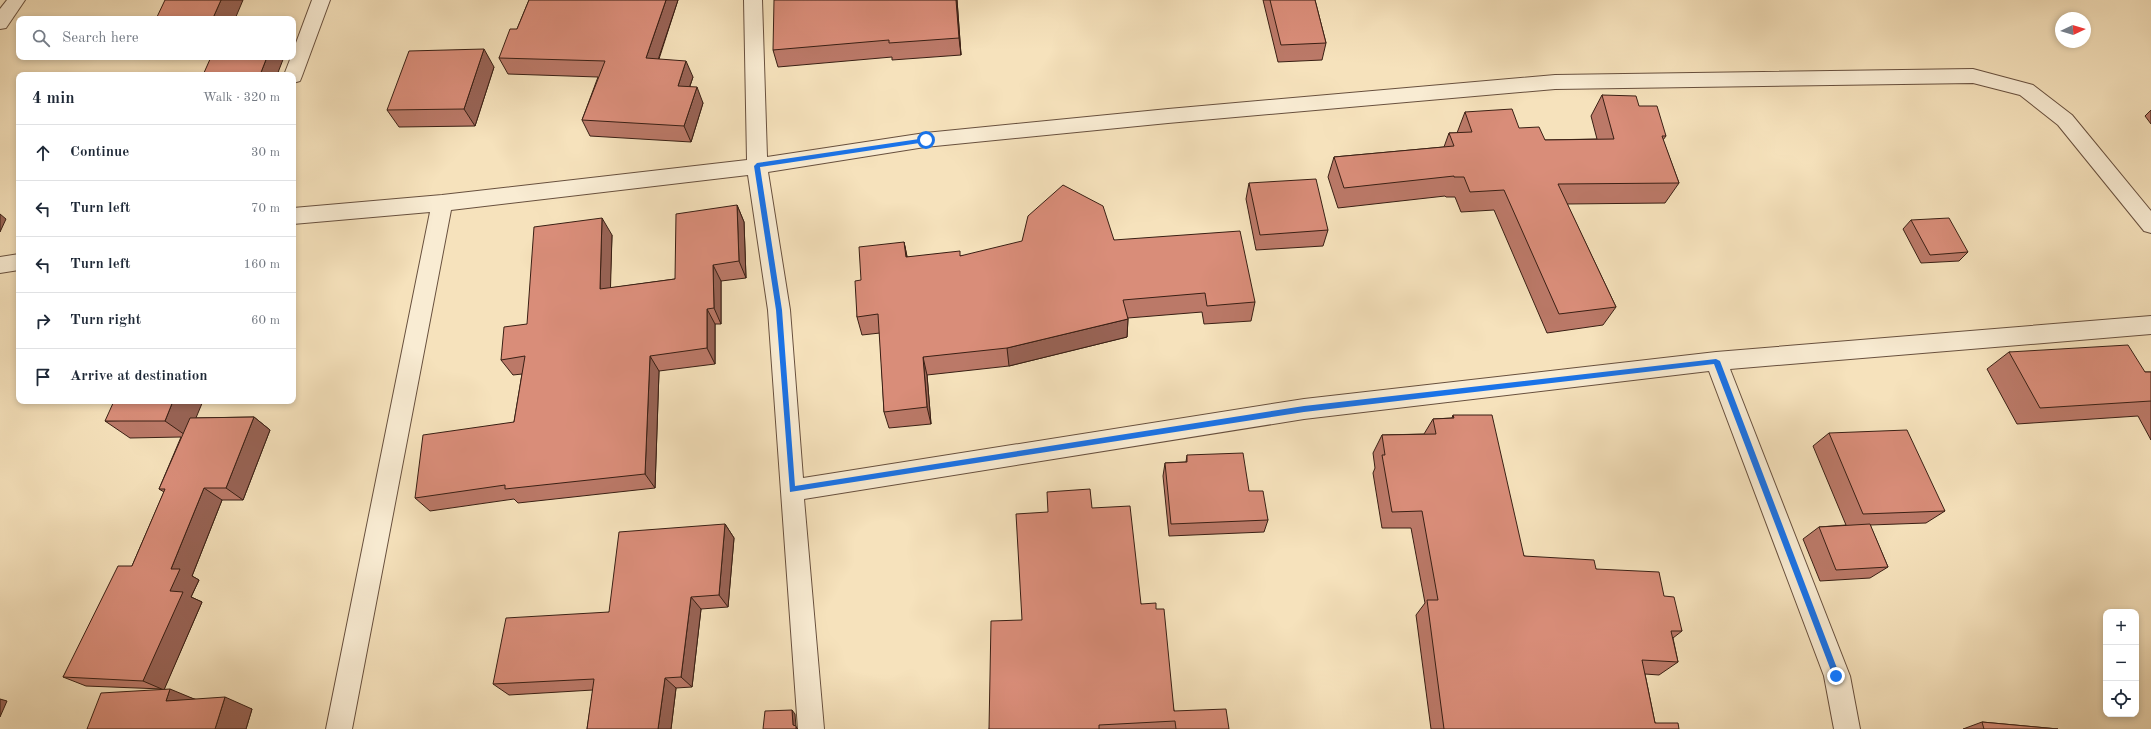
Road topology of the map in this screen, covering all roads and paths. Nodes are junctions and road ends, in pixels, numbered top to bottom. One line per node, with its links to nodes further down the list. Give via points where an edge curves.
1 (16, 0): 4 (street)
2 (321, 0): 5 (street)
3 (752, 0): 6 (street)
4 (0, 23)
5 (294, 72)
6 (757, 166): 7 (street); 9 (street, via 926,140 1555,82 1973,76 2026,90 2065,120); 14 (street, via 779,310)
7 (442, 203): 8 (street); 15 (street)
8 (296, 216)
9 (2151, 225)
10 (16, 262): 11 (street)
11 (0, 265)
12 (2151, 324): 13 (street)
13 (1716, 361): 14 (street, via 1304,409); 17 (street, via 1836,676)
14 (792, 490): 16 (street)
15 (339, 729)
16 (811, 729)
17 (1847, 729)

